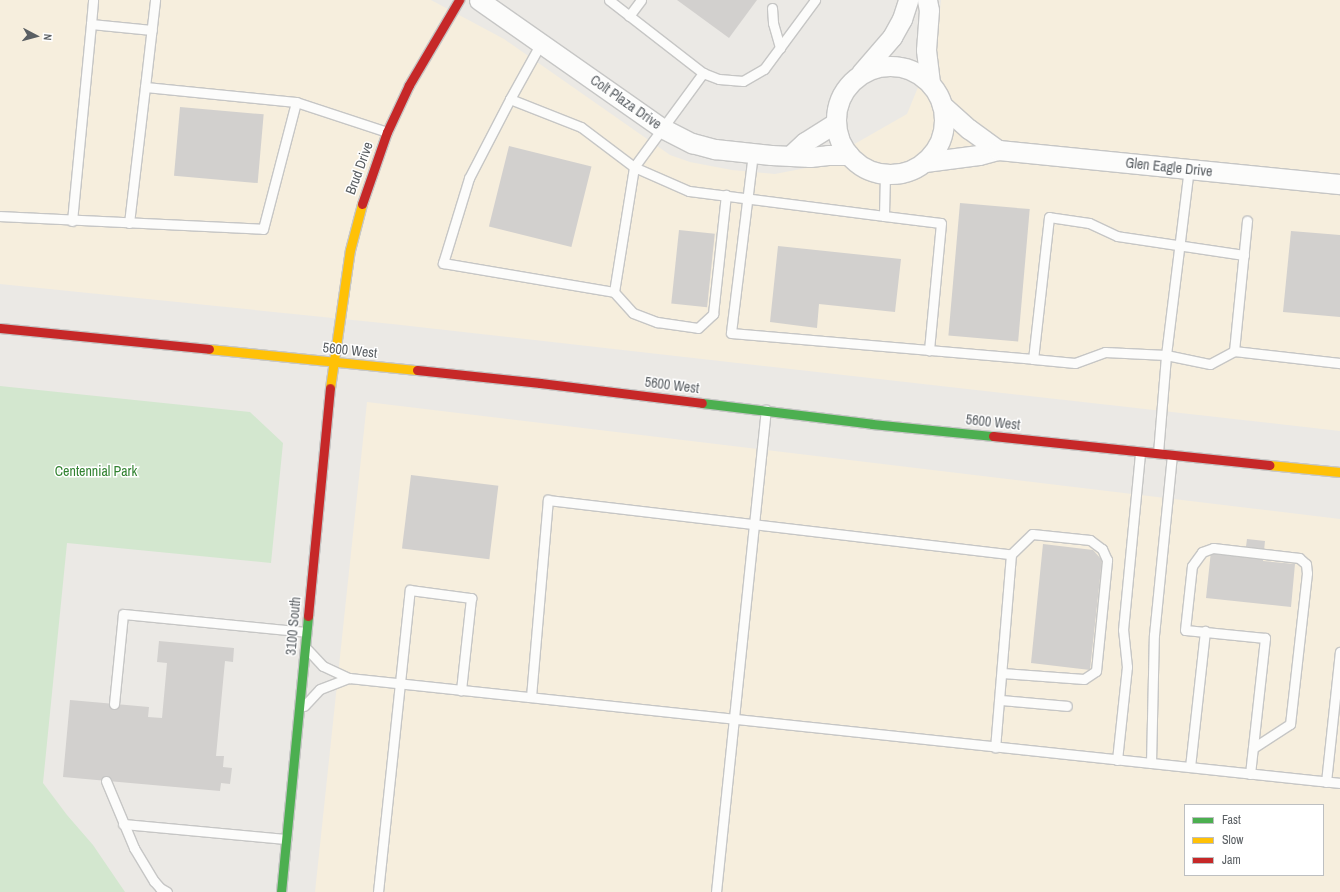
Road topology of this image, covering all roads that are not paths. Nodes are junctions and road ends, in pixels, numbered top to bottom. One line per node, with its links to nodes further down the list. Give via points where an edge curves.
1 (93, 0): 12 (lane)
2 (155, 0): 13 (lane)
3 (459, 0): 25 (main road, Brud Drive, via 412,79)
4 (480, 0): 14 (street, Colt Plaza Drive)
5 (609, 0): 11 (lane)
6 (641, 0): 11 (lane)
7 (815, 0): 15 (lane)
8 (908, 0): 17 (street, via 902,19 892,37)
9 (927, 0): 18 (street, via 929,10 926,50)
10 (772, 8): 15 (lane)
11 (629, 16): 16 (lane)
12 (91, 24): 13 (lane); 39 (lane)
13 (152, 30): 19 (lane)
14 (541, 43): 20 (lane); 24 (street, Colt Plaza Drive)
15 (780, 48): 16 (lane, via 764,69 743,81)
16 (704, 73): 24 (lane)
17 (857, 77): 18 (street, via 881,66 895,66 914,72); 23 (street, via 843,93)
18 (930, 83): 22 (street, via 938,93)
19 (145, 87): 21 (lane); 41 (lane)
20 (510, 100): 31 (lane, via 581,126); 44 (lane, via 469,178 443,263)
21 (296, 102): 25 (lane); 41 (lane, via 263,229)
22 (942, 105): 26 (street); 30 (street, via 942,136)
23 (836, 123): 28 (street, via 805,142); 29 (street, via 842,146)
24 (662, 128): 27 (street, Colt Plaza Drive, via 702,146); 31 (lane)
25 (387, 132): 50 (main road, Brud Drive, via 355,224)
26 (998, 150): 30 (street, Glen Eagle Drive); 32 (street, Glen Eagle Drive)
27 (753, 153): 28 (street, Colt Plaza Drive); 36 (lane)
28 (791, 155): 29 (street, Colt Plaza Drive)
29 (849, 155): 33 (street, via 865,168)
30 (925, 162): 33 (street, via 906,172)
31 (634, 167): 35 (lane, via 689,191); 44 (lane)
32 (1189, 168): 34 (street, Glen Eagle Drive); 42 (lane)
33 (885, 174): 38 (lane)
34 (1340, 184)
35 (726, 195): 36 (lane); 44 (lane, via 713,314 698,328 657,322 633,313)
36 (747, 199): 38 (lane); 46 (lane, via 731,333)
37 (0, 216): 39 (lane)
38 (884, 216): 46 (lane, via 941,224)
39 (72, 221): 41 (lane)
40 (1247, 221): 43 (lane)
41 (129, 223)
42 (1180, 244): 43 (lane); 48 (lane); 49 (lane, via 1117,236 1089,223 1050,217)
43 (1244, 255): 47 (lane)
44 (614, 292)
45 (0, 328): 50 (main road, 5600 West)
46 (929, 350): 49 (lane)
47 (1234, 351): 48 (lane, via 1210,364); 51 (lane)
48 (1166, 355): 49 (lane, via 1105,352 1075,364); 54 (lane)
49 (1033, 359)
50 (334, 362): 52 (main road, 5600 West); 59 (main road, 3100 South)
51 (1340, 363)
52 (766, 410): 53 (main road, 5600 West, via 872,424); 57 (lane)
53 (1140, 452): 54 (main road, 5600 West); 75 (lane, via 1123,630 1127,667)
54 (1158, 453): 55 (main road, 5600 West)
55 (1172, 455): 56 (main road, 5600 West); 76 (lane, via 1154,635)
56 (1340, 472)
57 (755, 523): 58 (lane); 67 (lane, via 548,500); 72 (lane)
58 (1011, 554): 63 (lane); 63 (lane, via 1032,534 1090,540 1102,549 1107,560 1096,671 1084,679)
59 (306, 632): 61 (main road, 3100 South); 69 (lane, via 123,614)
60 (1205, 632): 74 (lane, via 1265,638); 74 (lane, via 1185,630 1192,566 1202,552 1213,548 1246,551 1299,558 1306,564 1290,724); 77 (lane)
61 (305, 647): 64 (lane, via 323,666); 71 (main road, 3100 South)
62 (1340, 652): 80 (lane)
63 (1002, 673): 68 (lane)
64 (349, 678): 65 (lane); 71 (lane, via 320,689)
65 (400, 684): 66 (lane); 66 (lane, via 410,590 471,598); 86 (lane)
66 (461, 690): 67 (lane)
67 (531, 697): 72 (lane)
68 (1000, 700): 70 (lane); 73 (lane)
69 (114, 704)
70 (1067, 706)
71 (299, 711): 83 (main road, 3100 South)
72 (734, 719): 73 (lane); 87 (lane)
73 (995, 747): 75 (lane)
74 (1253, 748): 78 (lane)
75 (1117, 760): 76 (lane)
76 (1151, 763): 77 (lane)
77 (1190, 767): 78 (lane)
78 (1250, 774): 80 (lane)
79 (106, 781): 82 (lane)
80 (1326, 782): 81 (lane)
81 (1340, 783)
82 (123, 824): 83 (lane); 84 (lane, via 154,881)
83 (286, 839): 85 (main road, 3100 South)
84 (167, 892)
85 (281, 892)
86 (378, 892)
87 (716, 892)

